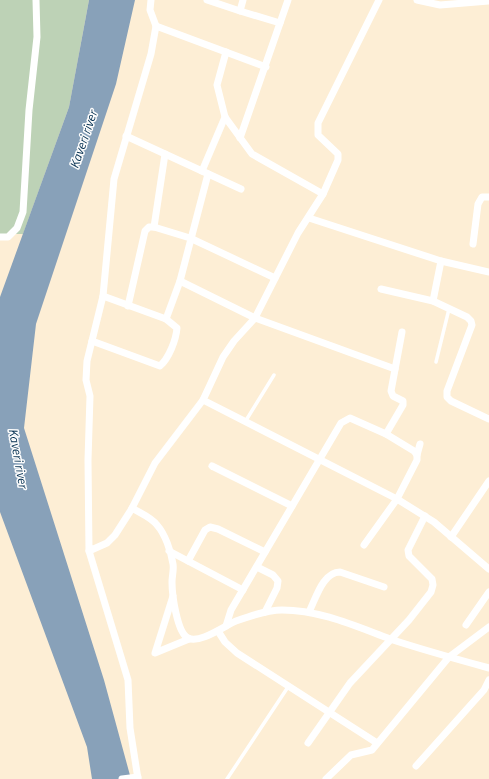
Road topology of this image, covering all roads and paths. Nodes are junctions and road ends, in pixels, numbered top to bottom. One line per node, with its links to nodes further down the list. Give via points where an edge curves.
1 (36, 0): 25 (street, via 37,37 29,110 23,212 17,228 8,237)
2 (151, 0): 12 (street, via 150,10)
3 (207, 0): 10 (street)
4 (242, 0): 10 (street)
5 (288, 0): 11 (street)
6 (379, 0): 21 (street, via 318,123 318,135 338,154 338,160)
7 (417, 0): 9 (street)
8 (489, 1): 9 (street)
9 (440, 2)
10 (240, 11): 11 (street)
11 (280, 23): 14 (street)
12 (156, 26): 13 (street); 16 (street, via 151,54)
13 (226, 52): 14 (street); 15 (street, via 217,85)
14 (266, 67): 17 (street)
15 (225, 117): 17 (street); 19 (street)
16 (126, 136): 18 (street); 33 (street, via 114,179)
17 (240, 138): 21 (street, via 260,160)
18 (165, 154): 19 (street); 24 (street)
19 (205, 172): 20 (street); 26 (street)
20 (241, 189)
21 (323, 194): 23 (street)
22 (489, 197): 27 (street, via 482,197 478,204)
23 (308, 218): 28 (street); 30 (street)
24 (154, 227): 26 (street); 35 (street, via 149,227 145,231)
25 (0, 237)
26 (190, 238): 30 (street); 31 (street)
27 (473, 244)
28 (441, 261): 29 (street); 34 (street)
29 (489, 272)
30 (276, 278): 37 (street)
31 (180, 281): 37 (street); 38 (street)
32 (381, 289): 34 (street)
33 (103, 296): 35 (street); 40 (street)
34 (433, 301): 36 (street)
35 (128, 306): 38 (street)
36 (449, 308): 41 (lane); 45 (street, via 467,316 472,325 446,391 447,397 451,402)
37 (255, 318): 42 (street); 44 (street, via 223,357)
38 (166, 320): 40 (street, via 177,328 177,333 165,361 160,366)
39 (402, 332): 42 (street)
40 (92, 341): 59 (street, via 86,380 90,396)
41 (436, 362)
42 (395, 369): 47 (street, via 391,394 403,401)
43 (274, 375): 46 (lane)
44 (203, 400): 46 (street); 55 (street, via 155,463)
45 (489, 419)
46 (245, 422): 50 (street)
47 (386, 434): 49 (street); 50 (street, via 355,419 345,419)
48 (420, 444): 49 (street)
49 (417, 455): 53 (street, via 417,460)
50 (319, 460): 53 (street); 54 (street)
51 (212, 466): 54 (street)
52 (489, 481): 57 (street)
53 (397, 499): 56 (street); 58 (street)
54 (292, 506): 61 (street)
55 (132, 508): 59 (street, via 111,539); 60 (street, via 157,524)
56 (425, 516): 57 (street); 76 (street, via 408,550 409,556 432,579 433,585 431,592 409,620)
57 (451, 537): 64 (street)
58 (364, 545)
59 (89, 551): 85 (street, via 128,680 130,728)
60 (169, 551): 62 (street); 68 (street, via 173,564)
61 (265, 552): 62 (street, via 210,527); 63 (street)
62 (188, 561): 66 (street)
63 (257, 567): 66 (street); 69 (street, via 273,575 278,581)
64 (489, 569)
65 (384, 587): 70 (street, via 334,572 326,579)
66 (243, 590): 72 (street, via 231,610)
67 (489, 592): 71 (street)
68 (173, 595): 75 (street, via 180,629); 75 (street, via 156,653)
69 (265, 612): 70 (street); 72 (street)
70 (309, 612): 76 (street)
71 (466, 625)
72 (226, 626): 74 (street)
73 (489, 626): 77 (street)
74 (218, 631): 75 (street); 80 (street, via 229,646)
75 (189, 639)
76 (390, 639): 77 (street); 81 (street, via 350,683)
77 (448, 657): 78 (street); 83 (street)
78 (489, 668)
79 (489, 680): 84 (street, via 484,690)
80 (289, 686): 81 (street); 87 (lane)
81 (328, 712): 82 (street); 83 (street)
82 (308, 743)
83 (377, 743): 88 (street, via 372,750 351,755)
84 (416, 766)
85 (138, 778): 86 (street)
86 (122, 779)
87 (227, 779)
88 (326, 779)

